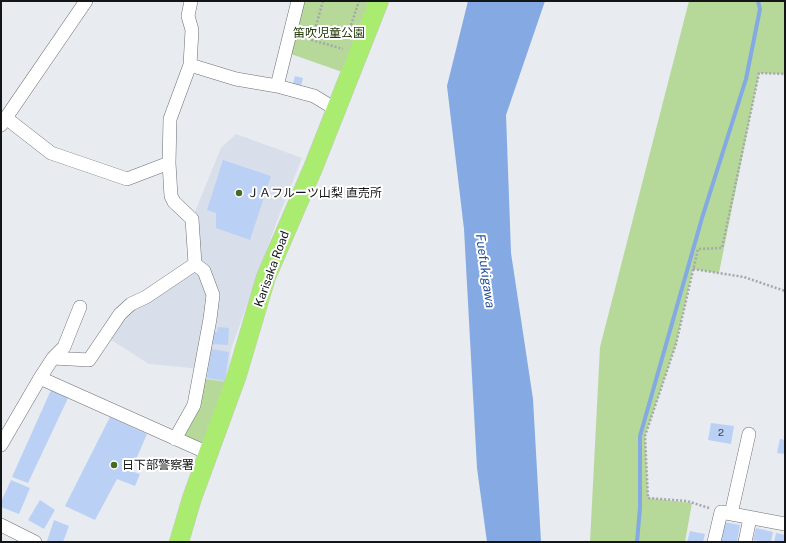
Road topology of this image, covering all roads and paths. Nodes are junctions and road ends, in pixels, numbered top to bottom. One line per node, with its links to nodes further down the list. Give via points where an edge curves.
1 (86, 1): 13 (street)
2 (191, 1): 9 (street, via 188,16 192,30)
3 (298, 1): 11 (street)
4 (323, 1): 8 (path, via 312,40 343,50)
5 (359, 1): 7 (path)
6 (379, 1): 12 (highway, Karisaka Road)
7 (350, 29)
8 (345, 43)
9 (190, 65): 11 (street, via 236,79); 14 (street, via 170,119)
10 (785, 74): 16 (path, via 759,73 722,248 698,249)
11 (276, 86): 12 (street, via 314,96)
12 (337, 110): 24 (highway, Karisaka Road, via 266,276 237,375)
13 (4, 122): 14 (street, via 51,153 127,179)
14 (169, 163): 15 (street, via 171,196 192,219)
15 (195, 264): 19 (street, via 146,298 131,304 120,314 89,360); 22 (street, via 204,271 213,295 194,405)
16 (693, 269): 17 (path, via 744,277); 25 (path, via 676,344 645,436 648,498 687,501)
17 (785, 291)
18 (80, 307): 19 (street, via 64,348)
19 (53, 358): 20 (street)
20 (40, 378): 22 (street); 23 (street)
21 (749, 434): 25 (street)
22 (175, 439): 24 (street)
23 (1, 445)
24 (208, 453): 30 (highway, Karisaka Road)
25 (726, 513): 26 (street); 31 (street)
26 (750, 518): 27 (street); 32 (street)
27 (785, 524)
28 (1, 525): 29 (street)
29 (35, 542)
30 (179, 542)
31 (714, 542)
32 (745, 542)

